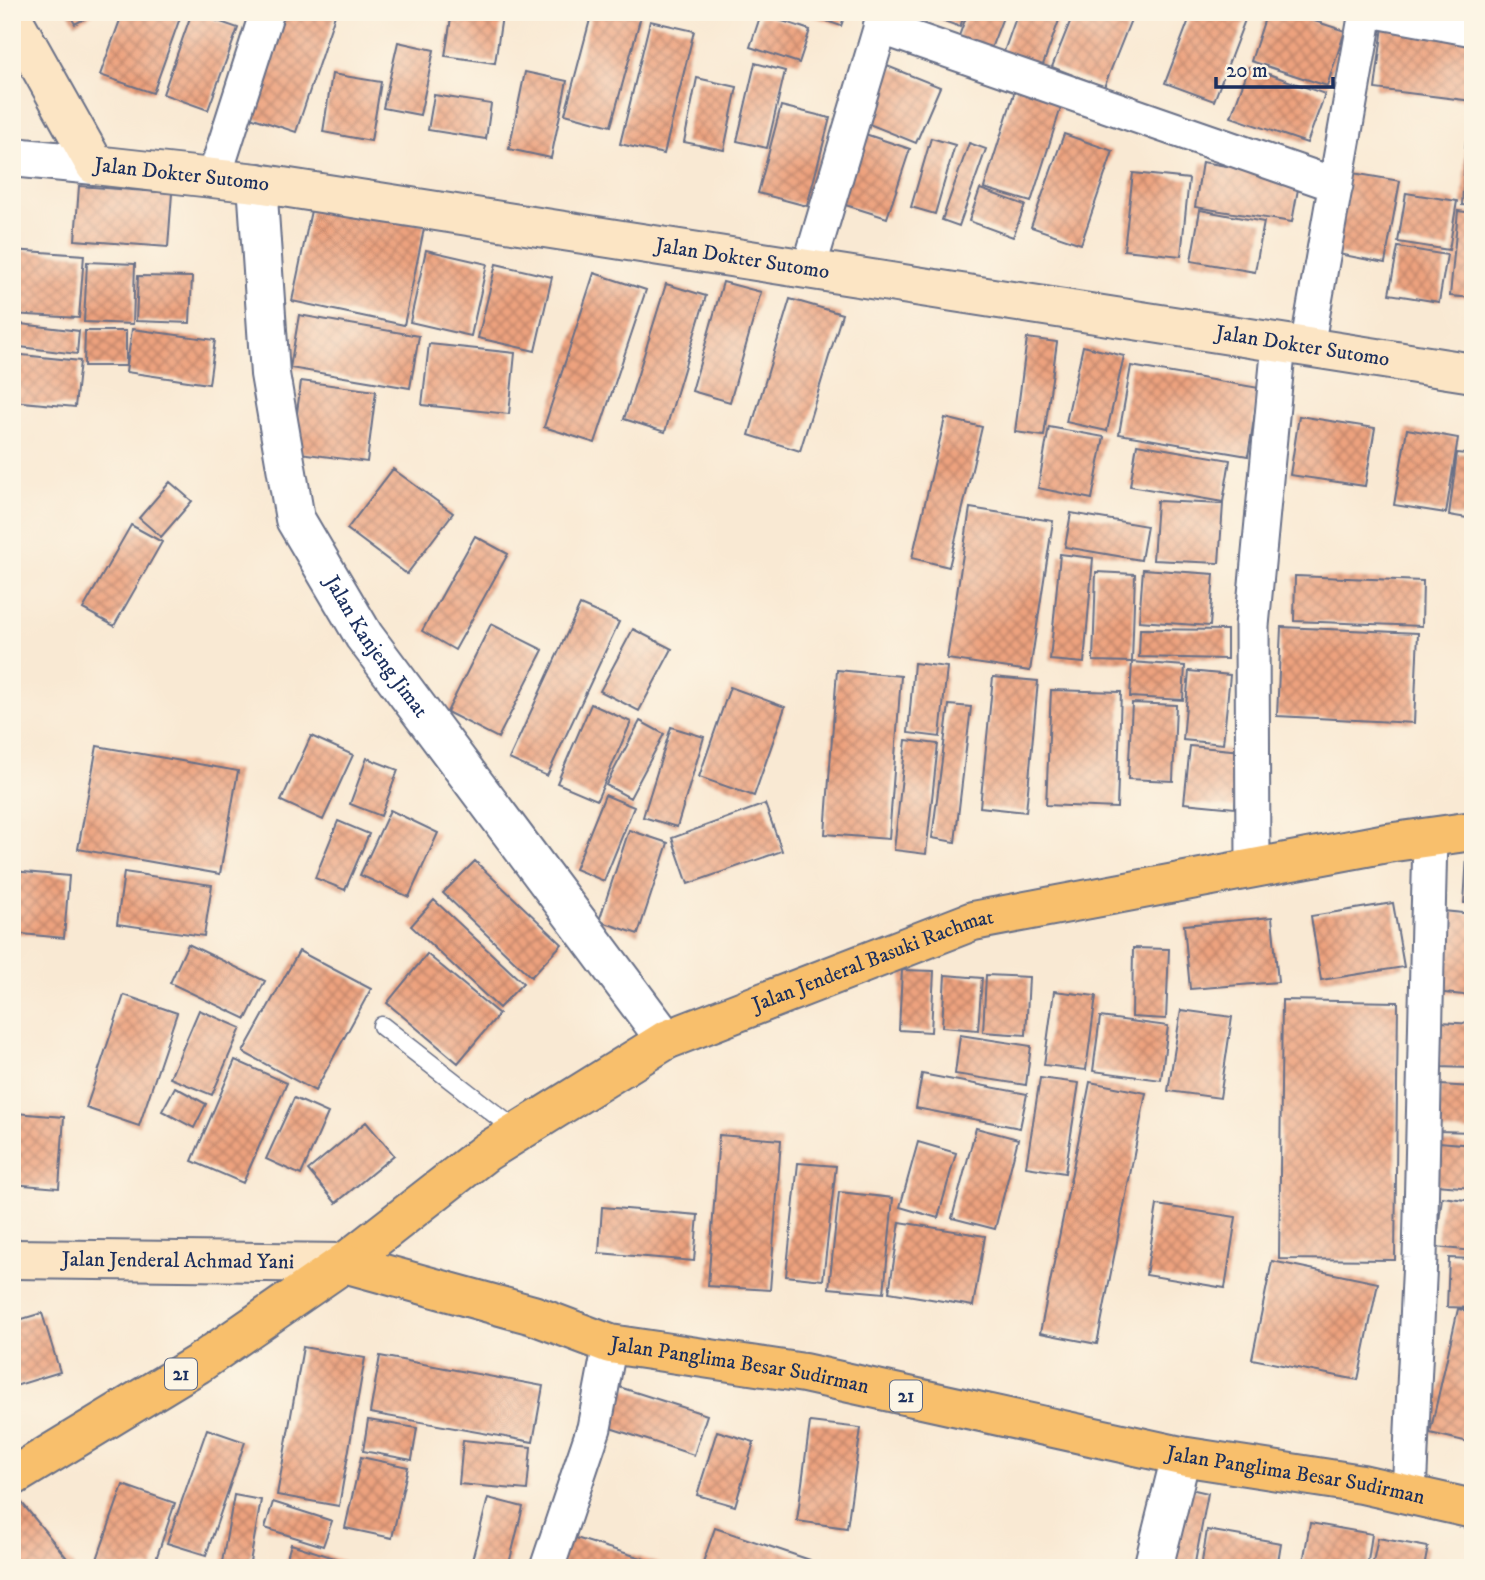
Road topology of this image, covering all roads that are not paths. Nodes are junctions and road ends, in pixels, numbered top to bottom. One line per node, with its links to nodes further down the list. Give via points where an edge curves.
1 (267, 12): 9 (street)
2 (1366, 12): 11 (street)
3 (1381, 12): 6 (street)
4 (12, 17): 8 (main road)
5 (883, 19): 11 (street); 12 (street)
6 (1473, 29)
7 (12, 157): 8 (street, Jalan Dokter Sutomo)
8 (95, 165): 9 (main road, Jalan Dokter Sutomo)
9 (214, 178): 10 (main road, Jalan Dokter Sutomo)
10 (257, 183): 12 (main road, Jalan Dokter Sutomo); 19 (street, Jalan Kanjeng Jimat, via 270,374 295,519 364,636)
11 (1336, 185): 13 (street)
12 (808, 268): 13 (main road, Jalan Dokter Sutomo)
13 (1293, 345): 14 (main road, Jalan Dokter Sutomo); 17 (street, via 1252,626)
14 (1473, 373)
15 (1473, 831): 16 (main road, Jalan Jenderal Basuki Rachmat)
16 (1430, 837): 17 (main road, Jalan Jenderal Basuki Rachmat); 26 (street)
17 (1253, 868): 19 (main road, Jalan Jenderal Basuki Rachmat, via 973,921)
18 (382, 1026): 20 (lane)
19 (666, 1040): 20 (main road, Jalan Jenderal Basuki Rachmat)
20 (518, 1132): 22 (main road, Jalan Jenderal Basuki Rachmat)
21 (12, 1259): 22 (main road, Jalan Jenderal Achmad Yani)
22 (344, 1263): 23 (main road, Jalan Panglima Besar Sudirman / 21, via 533,1315); 25 (main road, 21, via 198,1364)
23 (610, 1344): 24 (main road, Jalan Panglima Besar Sudirman / 21, via 804,1373); 28 (street, via 594,1428)
24 (1181, 1456): 26 (main road, Jalan Panglima Besar Sudirman / 21); 29 (street)
25 (12, 1477)
26 (1409, 1494): 27 (main road, Jalan Panglima Besar Sudirman / 21)
27 (1473, 1509)
28 (547, 1568)
29 (1153, 1568)

